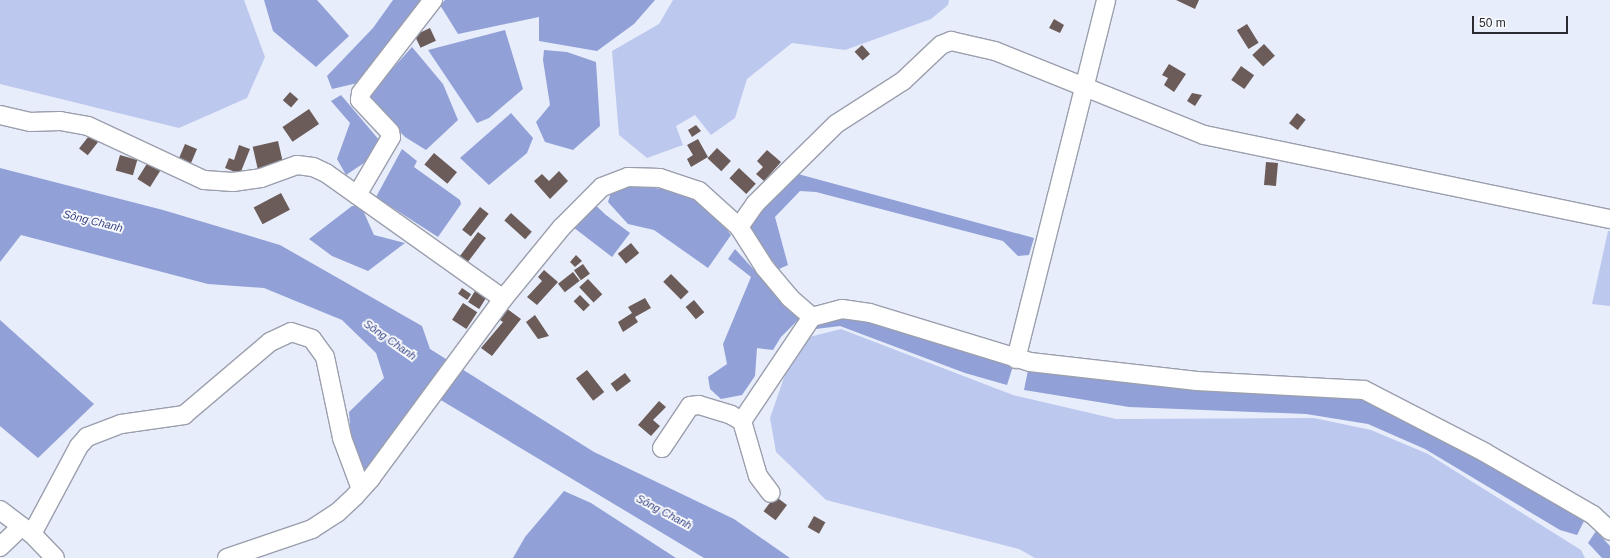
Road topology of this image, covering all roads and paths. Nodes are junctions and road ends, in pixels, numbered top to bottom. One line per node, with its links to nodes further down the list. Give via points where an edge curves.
1 (433, 0): 5 (street, via 360,93 360,100 390,132 391,138)
2 (1106, 0): 3 (street)
3 (1083, 86): 6 (street, via 1204,135); 7 (street, via 995,51 964,42 951,41 941,45 903,81 836,124 755,204); 10 (street)
4 (0, 115): 5 (street, via 30,122 60,121 88,126 204,180 232,182 261,178 302,166 313,167)
5 (357, 195): 8 (street)
6 (1610, 219)
7 (739, 227): 8 (street, via 699,191 660,178 628,177 602,187 562,227); 9 (street, via 765,268 790,298)
8 (503, 299): 13 (street)
9 (812, 317): 10 (street, via 842,309 870,313); 11 (street)
10 (1016, 359): 17 (street, via 1144,377 1364,390 1484,452 1594,515)
11 (742, 421): 12 (street, via 699,405 690,406); 14 (street, via 758,476)
12 (662, 448)
13 (361, 489): 16 (street, via 342,438 325,357 312,339 291,332 270,342 184,415 121,424 87,437); 20 (street, via 337,513 312,528)
14 (771, 493)
15 (0, 510): 16 (street)
16 (27, 530): 18 (street); 19 (street)
17 (1610, 531)
18 (0, 547)
19 (55, 558)
20 (227, 558)

